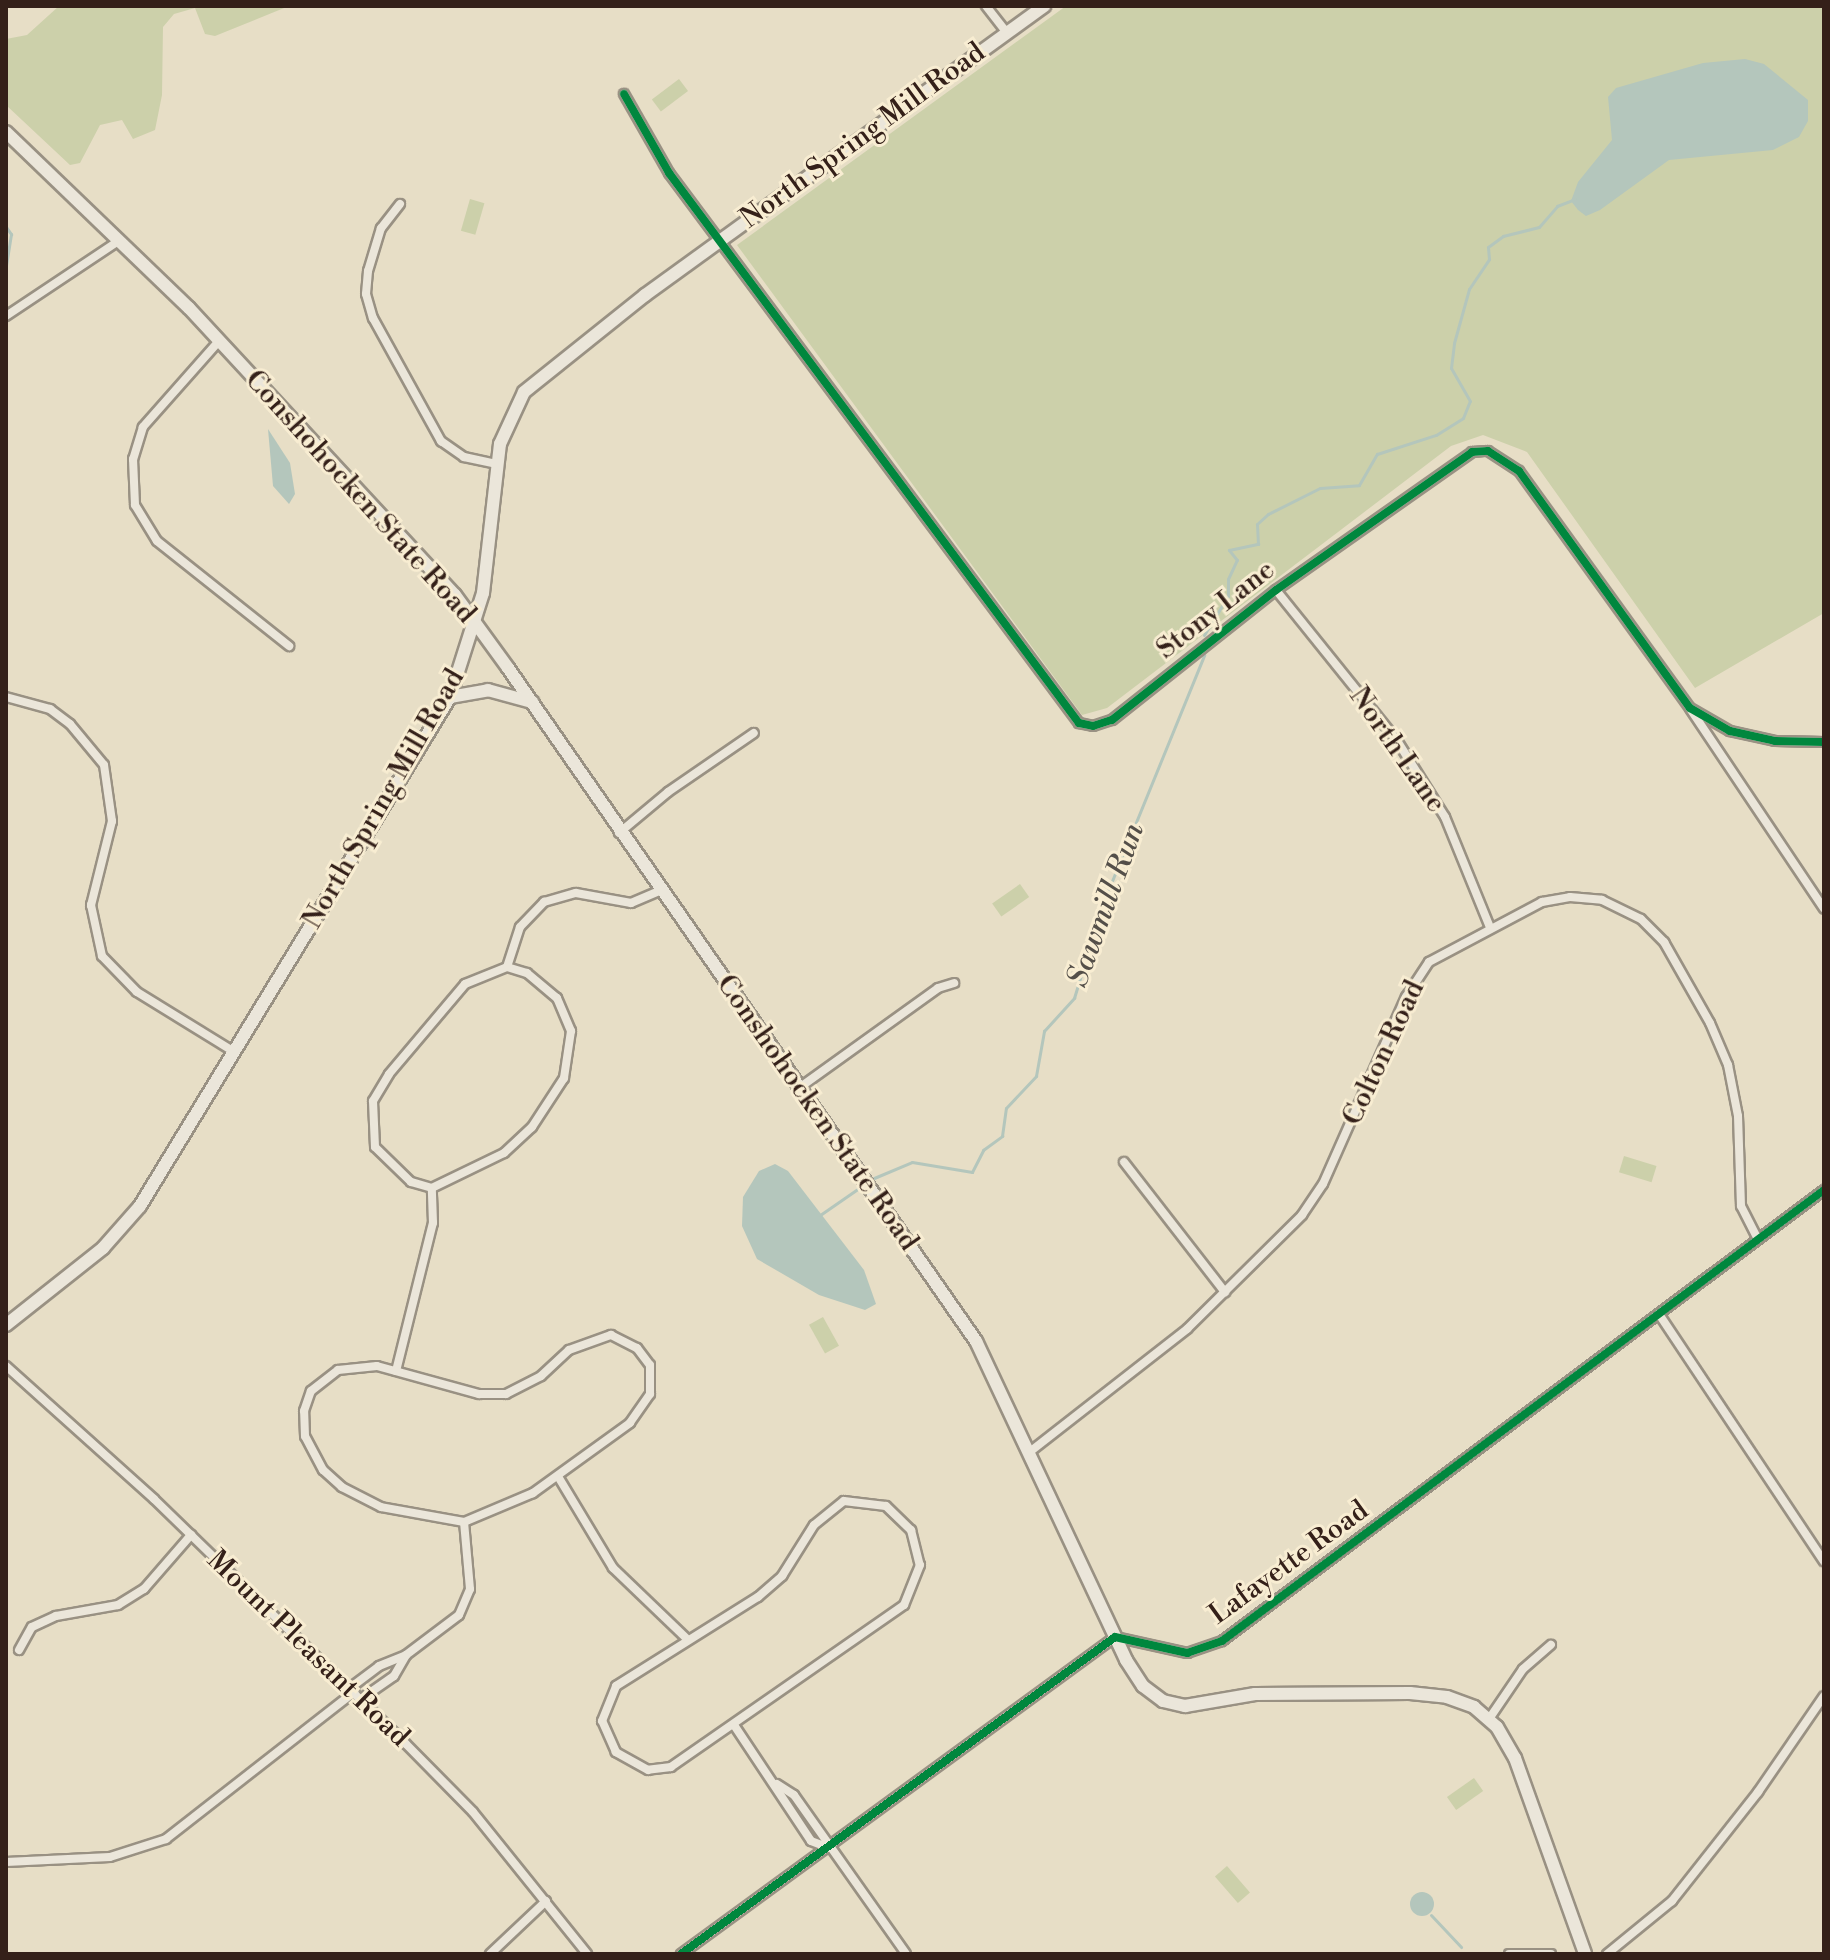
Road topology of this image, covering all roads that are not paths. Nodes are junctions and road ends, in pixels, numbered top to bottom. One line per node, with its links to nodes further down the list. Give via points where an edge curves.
1 (986, 6): 3 (street)
2 (1044, 6): 3 (main road, North Spring Mill Road)
3 (1007, 33): 7 (main road, North Spring Mill Road)
4 (624, 94): 7 (street, via 649,144)
5 (6, 132): 8 (main road, Conshohocken State Road)
6 (400, 204): 11 (street, via 381,228 368,271 366,294 373,318 441,441 464,457)
7 (721, 239): 11 (main road, North Spring Mill Road, via 531,383 506,422); 12 (street, Stony Lane, via 1079,723 1093,726 1112,720)
8 (120, 240): 9 (street); 10 (main road, Conshohocken State Road)
9 (6, 316)
10 (219, 341): 13 (main road, Conshohocken State Road); 14 (street, via 143,427 133,459 135,505 143,524 165,548)
11 (497, 464): 13 (main road, North Spring Mill Road)
12 (1276, 590): 18 (street, Stony Lane, via 1472,452 1488,451 1519,471); 24 (street, North Lane, via 1396,739 1445,817)
13 (475, 623): 16 (main road, North Spring Mill Road); 17 (main road, Conshohocken State Road)
14 (289, 646)
15 (6, 697): 27 (street, via 50,709 104,765 112,821 91,905 102,956 137,992)
16 (450, 697): 17 (main road, via 488,690); 27 (main road, North Spring Mill Road)
17 (532, 703): 21 (main road, Conshohocken State Road)
18 (1690, 708): 20 (street, Stony Lane, via 1730,731 1775,741); 23 (street, Stony Lane)
19 (754, 733): 21 (street)
20 (1824, 742)
21 (618, 833): 22 (main road, Conshohocken State Road)
22 (659, 891): 25 (street, via 631,903 576,893 544,902 520,927); 28 (main road, Conshohocken State Road)
23 (1824, 909)
24 (1490, 927): 32 (street, Colton Road, via 1542,902 1585,897 1621,907 1654,931 1710,1023 1728,1065 1738,1116 1741,1206); 33 (street, Colton Road, via 1438,954 1421,972 1314,1200)
25 (507, 967): 30 (street, via 465,984 389,1074 373,1101 375,1147 411,1182); 30 (street, via 527,973 557,998 571,1031 570,1063 532,1127 504,1153)
26 (954, 983): 28 (street, via 938,988)
27 (233, 1051): 35 (main road, North Spring Mill Road, via 130,1220)
28 (799, 1088): 38 (main road, Conshohocken State Road, via 976,1341)
29 (1124, 1162): 33 (street)
30 (432, 1188): 37 (street, via 433,1223)
31 (1824, 1190): 32 (street, Lafayette Road)
32 (1758, 1239): 34 (street, Lafayette Road)
33 (1225, 1292): 38 (street, Colton Road, via 1164,1348)
34 (1659, 1314): 42 (street); 43 (street, Lafayette Road, via 1222,1641 1187,1653)
35 (6, 1325)
36 (6, 1366): 41 (street, Mount Pleasant Road)
37 (396, 1371): 39 (street, via 479,1394 506,1394 541,1376 569,1350 611,1335 637,1348 650,1365 650,1394 630,1423); 40 (street, via 353,1365 326,1377 311,1391 304,1411 310,1449 342,1487 381,1507)
38 (1031, 1451): 43 (main road, Conshohocken State Road)
39 (559, 1478): 40 (street); 44 (street, via 613,1568)
40 (464, 1522): 47 (street, via 470,1571 467,1602 459,1615)
41 (191, 1535): 46 (street, via 144,1589 118,1605 56,1616 32,1627); 48 (street, Mount Pleasant Road)
42 (1824, 1561)
43 (1115, 1637): 50 (main road, Conshohocken State Road, via 1143,1686 1178,1705 1255,1694 1422,1694 1456,1699); 53 (street)
44 (686, 1638): 51 (street, via 616,1686 604,1706 607,1738 627,1761 648,1770 671,1767); 51 (street, via 758,1597 782,1576 827,1510 844,1501 886,1506 911,1530 920,1565 904,1605)
45 (1551, 1645): 50 (street, via 1523,1669)
46 (19, 1650)
47 (406, 1655): 48 (street, via 379,1666); 48 (street, via 394,1676)
48 (355, 1693): 54 (street, via 166,1839 110,1857); 55 (street, Mount Pleasant Road, via 473,1812)
49 (1824, 1696): 63 (street, via 1758,1792 1672,1901)
50 (1489, 1719): 62 (main road, Conshohocken State Road, via 1515,1758)
51 (734, 1725): 52 (street)
52 (777, 1784): 53 (street, via 794,1795); 53 (street, via 783,1803 811,1841)
53 (829, 1848): 58 (street); 59 (street)
54 (6, 1862)
55 (546, 1901): 56 (street); 57 (street, Mount Pleasant Road)
56 (490, 1954)
57 (587, 1954)
58 (681, 1954)
59 (906, 1954)
60 (1509, 1954): 61 (street)
61 (1551, 1954)
62 (1585, 1954)
63 (1607, 1954)

